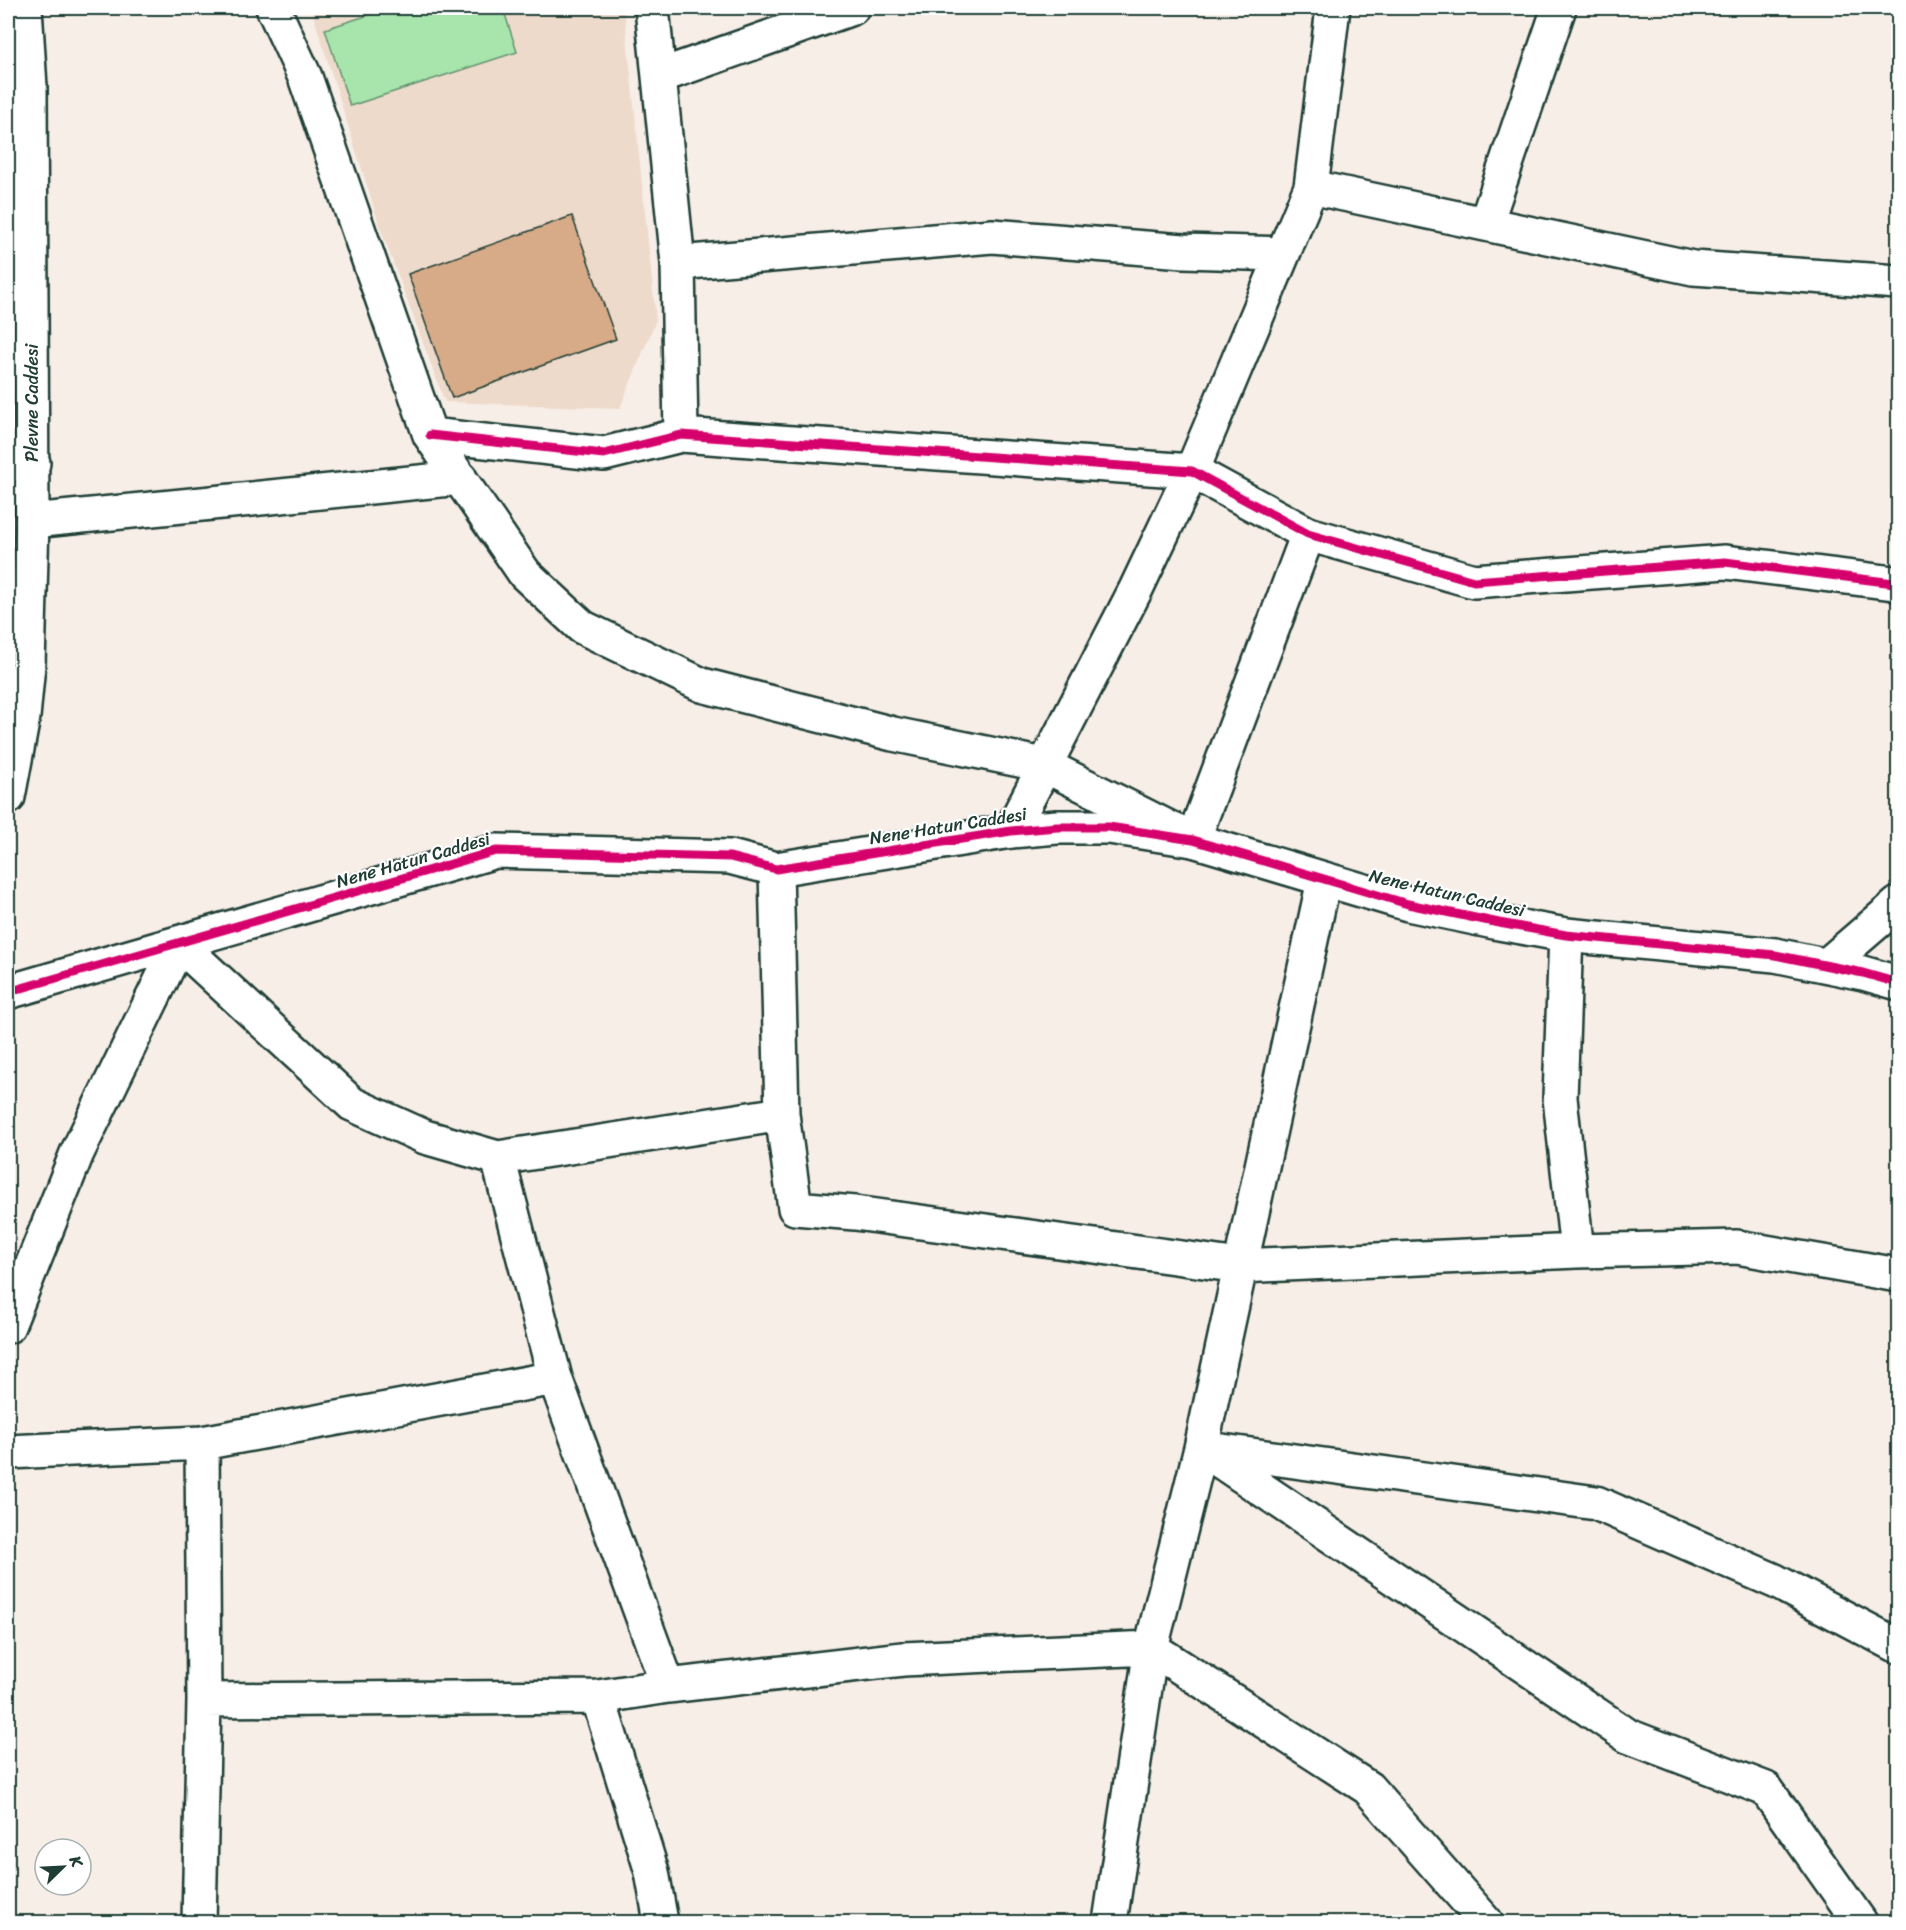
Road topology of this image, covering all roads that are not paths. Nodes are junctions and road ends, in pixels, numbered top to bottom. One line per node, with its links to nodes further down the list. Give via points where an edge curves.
1 (25, 8): 8 (street, Plevne Caddesi)
2 (273, 8): 14 (street, via 305,77)
3 (652, 8): 7 (street)
4 (852, 8): 7 (street)
5 (1333, 8): 9 (street)
6 (1559, 8): 10 (street)
7 (660, 76): 12 (street)
8 (19, 87): 16 (street, Plevne Caddesi)
9 (1311, 187): 10 (street); 11 (street)
10 (1486, 223): 13 (street, via 1693,268)
11 (1283, 254): 12 (street, via 1184,251 992,236); 17 (street)
12 (678, 263): 15 (street)
13 (1899, 282)
14 (430, 435): 15 (street, via 604,454); 18 (street)
15 (681, 435): 17 (street)
16 (20, 464): 19 (street, Plevne Caddesi)
17 (1192, 471): 20 (street); 23 (street, via 1136,589)
18 (460, 478): 19 (street); 23 (street, via 525,574 582,627 702,685 893,734)
19 (32, 521): 22 (street, Plevne Caddesi, via 28,665)
20 (1308, 534): 21 (street, via 1474,581 1725,562); 26 (street)
21 (1899, 585)
22 (15, 718): 24 (street, Plevne Caddesi)
23 (1044, 765): 25 (street); 26 (street)
24 (8, 797)
25 (1011, 831): 26 (street, Nene Hatun Caddesi, via 1110,827); 27 (street, Nene Hatun Caddesi)
26 (1193, 840): 28 (street, Nene Hatun Caddesi)
27 (776, 869): 31 (street, Nene Hatun Caddesi, via 730,857 496,851); 35 (street)
28 (1324, 880): 30 (street, Nene Hatun Caddesi, via 1408,904); 38 (street)
29 (1899, 904): 32 (street)
30 (1566, 935): 32 (street, Nene Hatun Caddesi, via 1775,956); 37 (street, via 1560,1098)
31 (178, 944): 34 (street, Nene Hatun Caddesi); 36 (street, via 352,1104 425,1137); 40 (street, via 77,1153)
32 (1827, 965): 33 (street, Nene Hatun Caddesi)
33 (1899, 983)
34 (8, 992)
35 (782, 1114): 36 (street); 38 (street, via 795,1208)
36 (498, 1158): 41 (street)
37 (1577, 1251): 38 (street); 39 (street, via 1737,1247)
38 (1240, 1266): 43 (street)
39 (1899, 1275)
40 (8, 1326)
41 (555, 1378): 42 (street); 47 (street)
42 (202, 1443): 44 (street); 49 (street)
43 (1201, 1448): 45 (street, via 1596,1503 1775,1581); 46 (street); 54 (street, via 1628,1736 1766,1789)
44 (8, 1452)
45 (1899, 1647)
46 (1151, 1648): 47 (street, via 903,1659); 52 (street); 53 (street, via 1368,1788)
47 (668, 1686): 48 (street)
48 (598, 1697): 49 (street); 51 (street, via 652,1872)
49 (204, 1700): 50 (street)
50 (199, 1923)
51 (661, 1923)
52 (1110, 1923)
53 (1486, 1923)
54 (1860, 1923)

